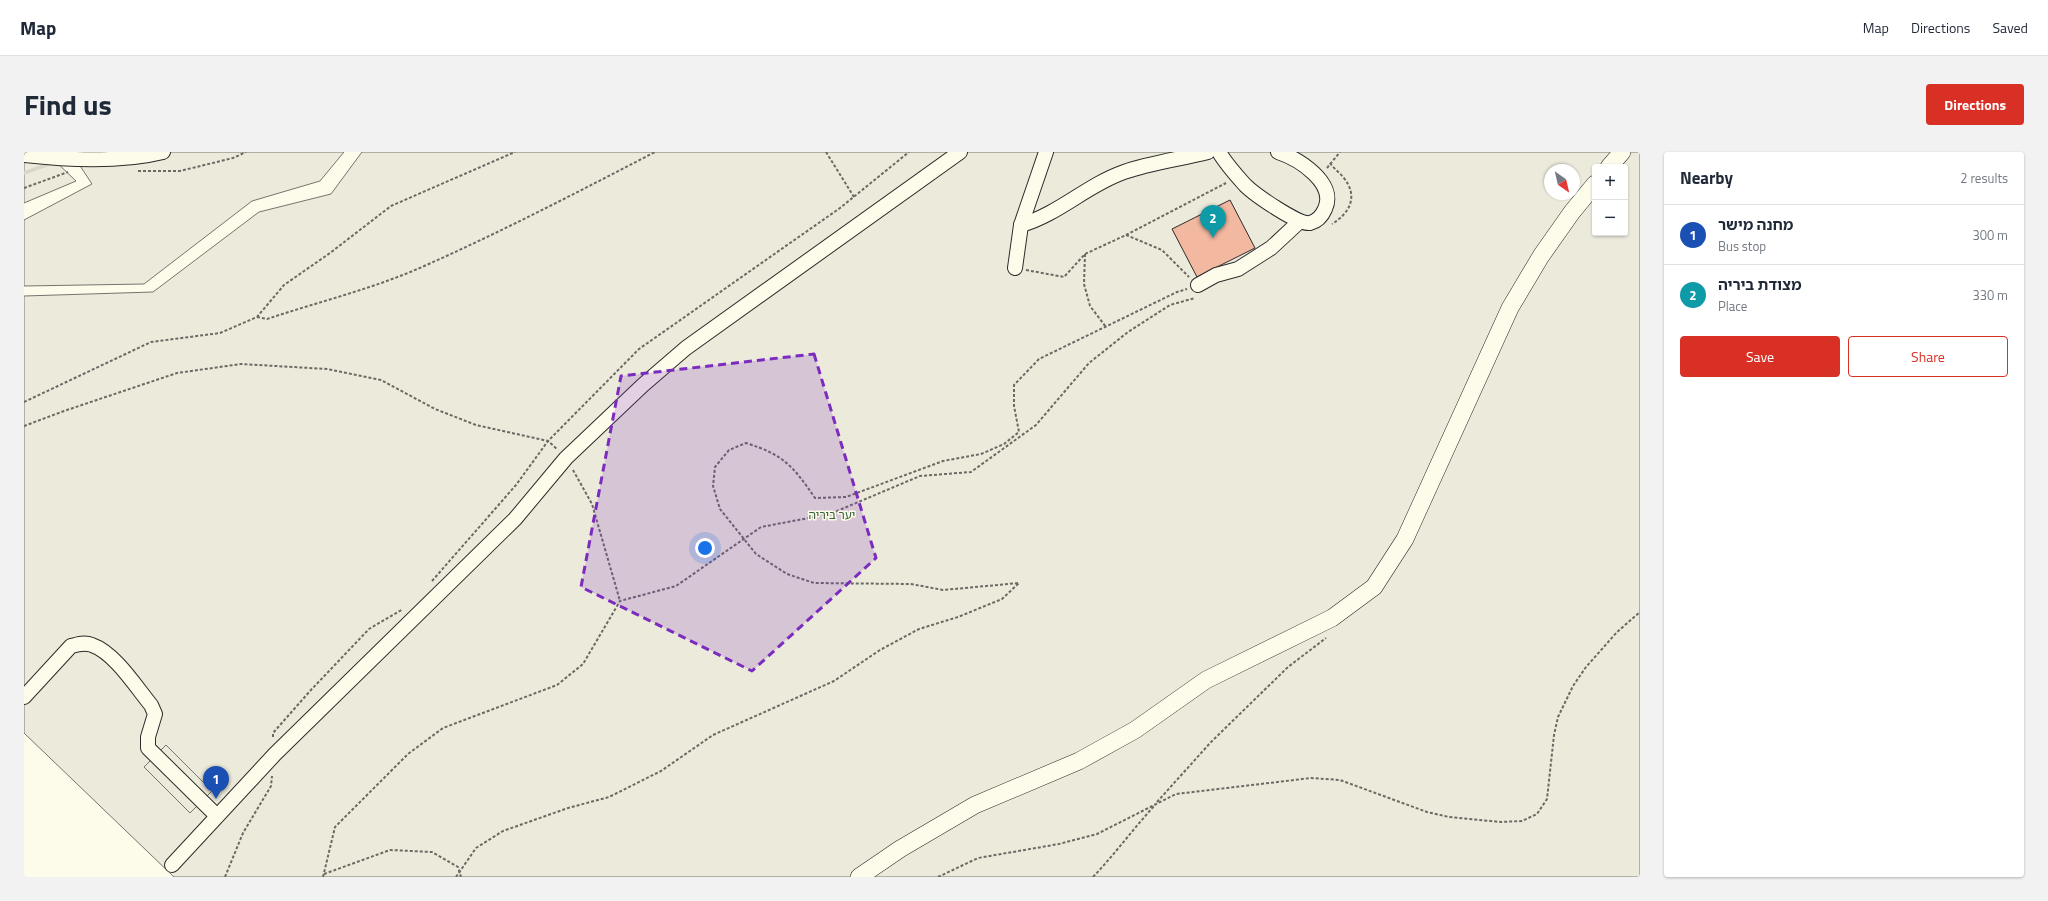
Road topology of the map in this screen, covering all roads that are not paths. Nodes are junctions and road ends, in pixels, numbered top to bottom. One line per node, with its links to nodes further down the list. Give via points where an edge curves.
1 (163, 152): 8 (street, via 107,160)
2 (960, 152): 16 (street, via 686,348 643,385 566,458 514,519 275,754)
3 (1046, 152): 12 (street)
4 (1219, 152): 11 (street, via 1224,162 1246,186)
5 (1278, 152): 11 (street, via 1318,177 1325,190 1327,205 1321,217 1309,223)
6 (1622, 152): 9 (main road)
7 (1203, 153): 12 (street, via 1124,172 1038,220)
8 (24, 155)
9 (1612, 164)
10 (1592, 188): 18 (main road, via 1541,256 1510,308 1405,539 1374,587 1332,618 1206,680 1135,730 1107,746 1079,761 975,805 900,849)
11 (1299, 222): 14 (street, via 1271,248 1238,269)
12 (1021, 225): 13 (street)
13 (1015, 268)
14 (1198, 285)
15 (24, 696): 16 (street, via 71,646 80,643 92,644 102,650 113,659 151,705 155,714 148,737 148,748)
16 (217, 816): 17 (street)
17 (172, 865)
18 (859, 877)

